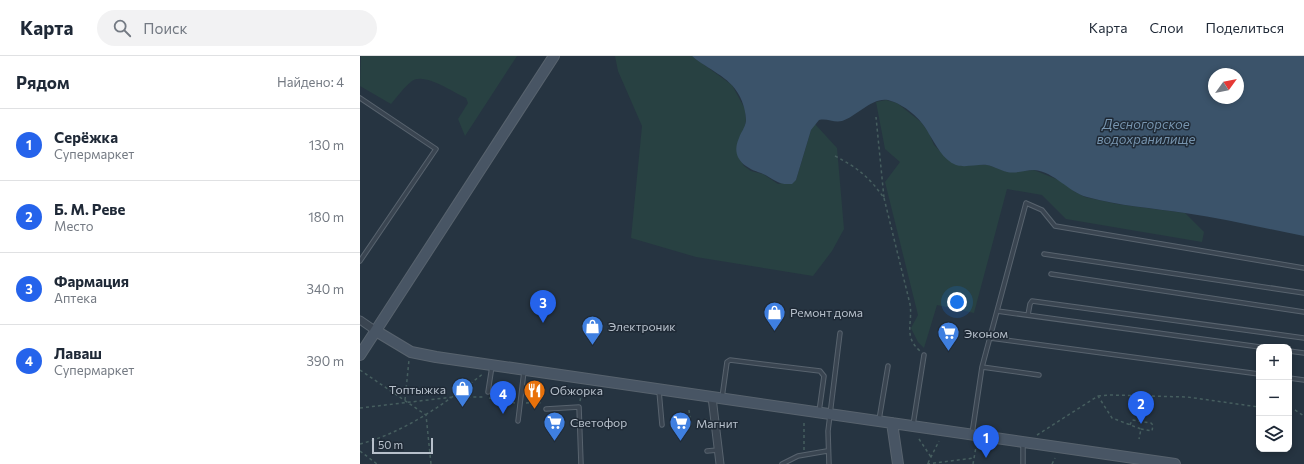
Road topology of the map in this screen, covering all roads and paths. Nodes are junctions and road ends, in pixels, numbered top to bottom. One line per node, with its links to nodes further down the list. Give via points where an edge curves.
1 (554, 56): 15 (street)
2 (360, 98): 7 (lane, via 436,149)
3 (876, 117): 5 (path)
4 (835, 156): 5 (path, via 856,167 872,180)
5 (884, 198): 23 (path, via 912,314 908,326 910,337)
6 (1044, 254): 10 (lane)
7 (360, 261)
8 (1304, 268): 11 (lane, via 1055,226 1042,210 1026,203)
9 (1051, 274): 12 (lane)
10 (1304, 293)
11 (997, 311): 13 (lane); 17 (lane)
12 (1304, 312)
13 (1028, 315): 18 (lane, via 1032,301); 19 (lane)
14 (360, 320): 15 (street)
15 (376, 331): 22 (street); 27 (street, via 411,352)
16 (840, 333): 53 (lane)
17 (990, 338): 26 (lane); 30 (lane)
18 (1304, 338)
19 (1256, 346)
20 (1292, 351): 21 (lane)
21 (1304, 353)
22 (360, 355)
23 (924, 355): 62 (lane)
24 (408, 360): 42 (path)
25 (888, 366): 58 (lane)
26 (982, 367): 31 (lane); 66 (lane)
27 (488, 368): 29 (street); 37 (lane); 40 (path)
28 (360, 370): 42 (path)
29 (524, 371): 35 (street); 44 (lane)
30 (1256, 374)
31 (1039, 375)
32 (1292, 378): 33 (lane)
33 (1304, 380)
34 (593, 387): 38 (path)
35 (659, 390): 41 (street); 60 (lane)
36 (582, 391): 45 (path)
37 (488, 392)
38 (592, 393)
39 (1098, 396): 46 (path, via 1187,397); 63 (path, via 1112,418); 68 (path, via 1036,435)
40 (453, 397): 43 (path); 44 (path, via 483,396); 54 (path)
41 (717, 398): 51 (street); 51 (lane, via 727,362 730,360 820,371 824,376); 74 (street)
42 (405, 401): 43 (path)
43 (409, 404): 47 (path); 54 (path)
44 (520, 404): 48 (path, via 539,402); 57 (lane)
45 (579, 407): 48 (lane); 85 (lane)
46 (1256, 407)
47 (360, 408)
48 (546, 409)
49 (689, 410): 61 (path)
50 (1292, 410): 56 (path)
51 (819, 412): 53 (street)
52 (708, 414): 64 (path)
53 (830, 414): 58 (street); 77 (lane)
54 (426, 415): 72 (path, via 380,439); 84 (path)
55 (804, 416): 78 (path)
56 (1304, 416)
57 (518, 421)
58 (879, 421): 59 (street)
59 (892, 423): 62 (street); 89 (street)
60 (662, 425)
61 (690, 426)
62 (913, 426): 66 (street)
63 (1130, 426): 65 (path); 65 (path, via 1135,419 1153,425 1152,431)
64 (703, 427)
65 (1140, 429): 69 (path)
66 (972, 435): 71 (street)
67 (919, 439): 79 (path)
68 (1036, 439)
69 (1139, 439)
70 (939, 442): 79 (path)
71 (1023, 442): 82 (street); 92 (lane)
72 (360, 444)
73 (976, 447): 80 (path)
74 (718, 450): 76 (lane); 86 (street)
75 (360, 451): 83 (path)
76 (707, 451)
77 (827, 451): 78 (lane); 88 (lane)
78 (804, 455): 87 (lane)
79 (931, 456): 90 (path)
80 (974, 458): 90 (path); 91 (path)
81 (1055, 458): 93 (path)
82 (1148, 462): 94 (street)
83 (377, 464)
84 (431, 464)
85 (581, 464)
86 (720, 464)
87 (782, 464)
88 (829, 464)
89 (898, 464)
90 (927, 464)
91 (973, 464)
92 (1023, 464)
93 (1052, 464)
94 (1175, 464)

